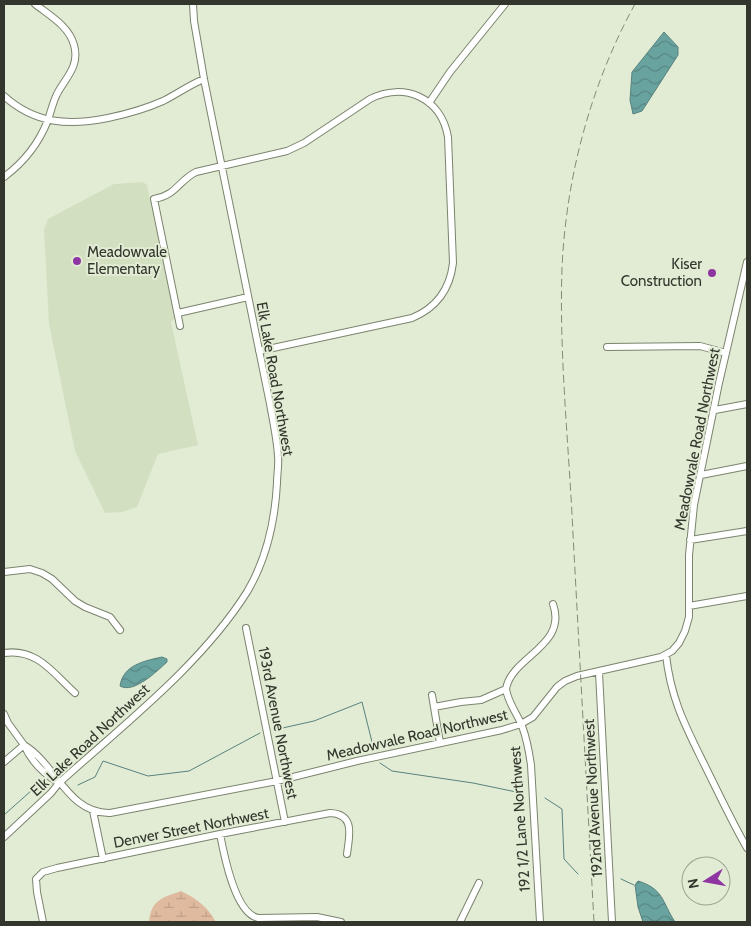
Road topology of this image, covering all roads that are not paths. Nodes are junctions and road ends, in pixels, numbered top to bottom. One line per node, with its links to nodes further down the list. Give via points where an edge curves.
1 (35, 4): 7 (street, via 64,27 75,50 74,67 58,92)
2 (193, 4): 4 (street, Elk Lake Road Northwest)
3 (506, 4): 6 (street)
4 (204, 79): 7 (street, via 139,111 82,123); 8 (street, Elk Lake Road Northwest)
5 (4, 96): 7 (street, via 21,109)
6 (429, 103): 8 (street, via 404,92 383,94 296,147 270,156); 15 (street, via 444,121 449,147 453,264 443,293 427,311 412,318)
7 (48, 120): 9 (street, via 30,152)
8 (222, 165): 11 (street, Elk Lake Road Northwest); 12 (street, via 192,174 172,193 154,199)
9 (4, 178)
10 (747, 262): 16 (street, Meadowvale Road Northwest)
11 (248, 297): 12 (street); 15 (street, Elk Lake Road Northwest)
12 (178, 313): 13 (street)
13 (180, 326)
14 (607, 346): 16 (street, via 700,346)
15 (259, 351): 42 (street, Elk Lake Road Northwest, via 278,457 274,512 260,564 247,591 213,639 164,689)
16 (726, 353): 18 (street, Meadowvale Road Northwest)
17 (747, 404): 18 (street)
18 (715, 410): 20 (street, Meadowvale Road Northwest)
19 (747, 466): 20 (street)
20 (701, 474): 22 (street, Meadowvale Road Northwest)
21 (747, 531): 22 (street)
22 (690, 540): 26 (street, Meadowvale Road Northwest)
23 (4, 572): 28 (street, via 30,569 42,573 75,601 110,617)
24 (747, 596): 26 (street)
25 (552, 604): 32 (street, via 556,615 553,631 511,677)
26 (689, 606): 30 (street, Meadowvale Road Northwest, via 685,631 676,648)
27 (246, 628): 41 (street, 193rd Avenue Northwest)
28 (120, 630)
29 (4, 654): 33 (street, via 20,652 38,659)
30 (666, 655): 31 (street, Meadowvale Road Northwest); 47 (street, via 677,707)
31 (599, 673): 37 (street, Meadowvale Road Northwest, via 565,680 537,714); 55 (street, 192nd Avenue Northwest)
32 (506, 689): 35 (street, via 481,700); 37 (street, 192 1/2 Lane Northwest)
33 (75, 693)
34 (432, 696): 35 (street)
35 (434, 707): 38 (street)
36 (4, 714): 39 (street)
37 (521, 724): 38 (street, Meadowvale Road Northwest); 54 (street, 192 1/2 Lane Northwest, via 531,765)
38 (440, 743): 41 (street, Meadowvale Road Northwest)
39 (24, 745): 40 (street); 42 (street, via 33,750)
40 (4, 762)
41 (277, 781): 43 (street, Meadowvale Road Northwest, via 110,813); 44 (street, 193rd Avenue Northwest)
42 (59, 783): 43 (street); 46 (street, Elk Lake Road Northwest)
43 (93, 811): 49 (street)
44 (285, 822): 45 (street, Denver Street Northwest); 48 (street, Denver Street Northwest, via 330,813 340,815 349,827)
45 (220, 834): 49 (street, Denver Street Northwest); 52 (street, via 228,874 251,915)
46 (4, 837)
47 (747, 848)
48 (347, 854)
49 (103, 859): 51 (street, Denver Street Northwest, via 40,874 36,883)
50 (479, 883): 53 (street)
51 (43, 922)
52 (341, 922)
53 (460, 922)
54 (540, 922)
55 (612, 922)

